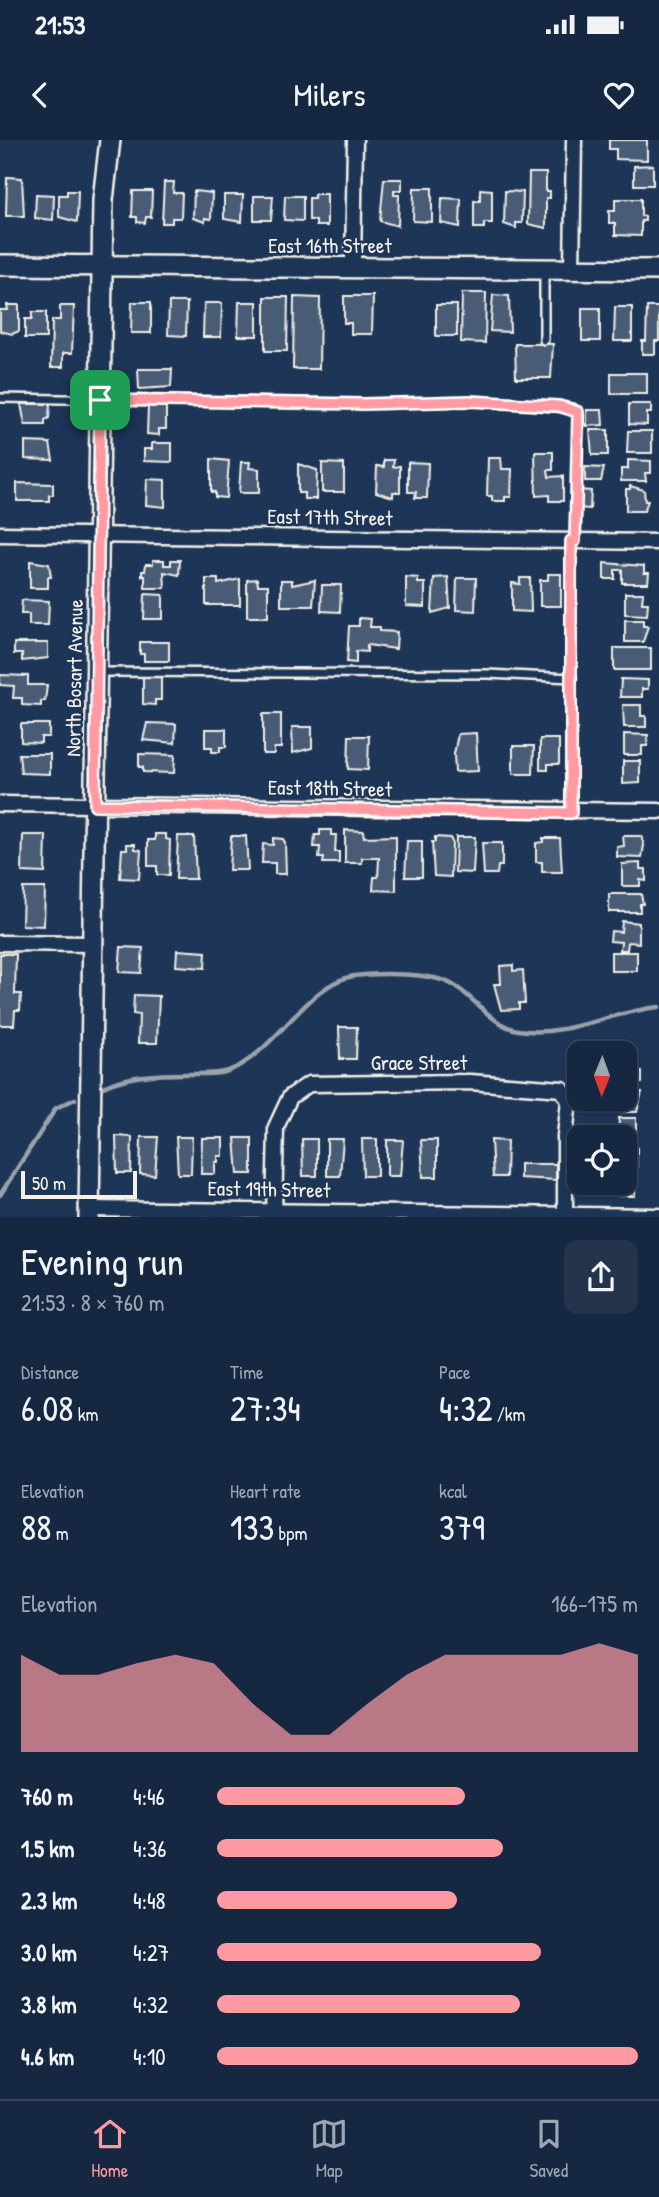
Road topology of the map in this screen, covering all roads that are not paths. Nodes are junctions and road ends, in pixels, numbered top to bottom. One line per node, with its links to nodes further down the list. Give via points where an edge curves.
1 (110, 140): 5 (street, North Bosart Avenue)
2 (355, 140): 6 (street)
3 (574, 140): 8 (street)
4 (0, 265): 5 (street, East 16th Street)
5 (102, 266): 6 (street, East 16th Street); 12 (street, North Bosart Avenue)
6 (354, 268): 7 (street, East 16th Street)
7 (544, 269): 8 (street, East 16th Street); 10 (lane)
8 (572, 269): 9 (street, East 16th Street)
9 (659, 270)
10 (544, 340)
11 (0, 398): 12 (lane)
12 (100, 400): 14 (street, North Bosart Avenue); 15 (lane, via 470,401 573,408 579,416)
13 (0, 534): 14 (street, East 17th Street)
14 (98, 535): 15 (street, East 17th Street); 17 (street, North Bosart Avenue)
15 (573, 541): 16 (street, East 17th Street); 18 (lane)
16 (659, 542)
17 (97, 672): 18 (lane); 20 (street, North Bosart Avenue)
18 (572, 678): 22 (lane)
19 (0, 804): 20 (street, East 18th Street)
20 (95, 805): 22 (street, East 18th Street); 24 (street, North Bosart Avenue)
21 (659, 811): 22 (street, East 18th Street)
22 (571, 813)
23 (0, 943): 24 (street)
24 (92, 944): 25 (street, North Bosart Avenue)
25 (89, 1213): 26 (street, East 19th Street)
26 (274, 1214): 27 (street, East 19th Street); 28 (street, Grace Street, via 275,1135 281,1111 290,1097 309,1084 470,1082 562,1089 569,1101)
27 (459, 1214): 28 (street, East 19th Street)
28 (565, 1214): 29 (street, East 19th Street)
29 (659, 1216)

